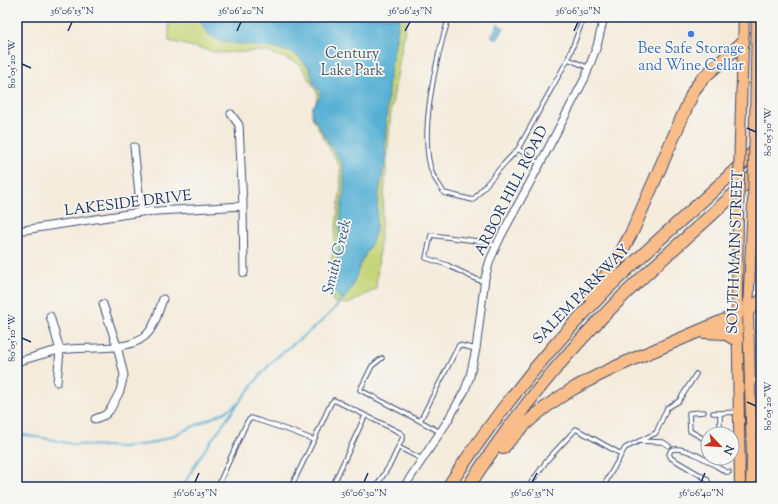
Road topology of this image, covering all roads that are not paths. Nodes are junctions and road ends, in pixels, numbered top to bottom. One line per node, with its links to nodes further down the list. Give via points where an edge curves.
1 (449, 17): 13 (lane, via 430,101 427,145 433,174 444,193 473,200)
2 (584, 17): 8 (lane)
3 (604, 17): 9 (street, ARBOR HILL ROAD)
4 (744, 17): 7 (main road, SOUTH MAIN STREET)
5 (757, 17): 6 (main road, SOUTH MAIN STREET)
6 (759, 32): 7 (main road); 25 (main road, SOUTH MAIN STREET, bridge, via 753,203)
7 (742, 42): 25 (main road, SOUTH MAIN STREET, bridge, via 738,218); 30 (highway, via 703,78 694,90 625,246 609,272)
8 (568, 59): 9 (lane); 13 (lane)
9 (589, 68): 14 (street, ARBOR HILL ROAD)
10 (231, 114): 16 (street, via 239,125)
11 (761, 145): 30 (highway, SALEM PARKWAY, via 623,273)
12 (134, 148): 17 (street)
13 (518, 149): 14 (lane)
14 (540, 164): 19 (street, ARBOR HILL ROAD)
15 (761, 168): 63 (highway, SALEM PARKWAY, via 588,331 497,443)
16 (243, 206): 17 (street, LAKESIDE DRIVE); 20 (street)
17 (141, 212): 18 (street, LAKESIDE DRIVE)
18 (17, 231)
19 (496, 246): 21 (street, ARBOR HILL ROAD); 21 (lane, via 485,242 431,235 426,258)
20 (244, 273)
21 (485, 281): 31 (street, ARBOR HILL ROAD)
22 (163, 299): 29 (street, via 155,322 147,334 137,342)
23 (761, 301): 25 (highway)
24 (103, 304): 29 (street)
25 (743, 313): 27 (highway); 28 (main road, SOUTH MAIN STREET); 36 (main road, SOUTH MAIN STREET)
26 (50, 316): 32 (street)
27 (697, 332): 28 (highway, via 719,332); 63 (highway, via 610,369 559,396 524,424)
28 (738, 340): 40 (main road, SOUTH MAIN STREET)
29 (117, 346): 32 (street); 44 (street, via 124,374 120,390 110,410)
30 (552, 348): 62 (highway, SALEM PARKWAY, via 506,404)
31 (476, 349): 45 (lane, via 459,345); 47 (street, ARBOR HILL ROAD, via 465,390)
32 (60, 350): 34 (street); 38 (street)
33 (382, 358): 45 (lane, via 372,366 360,390)
34 (17, 362)
35 (696, 374): 50 (lane, via 679,402 667,408 656,433)
36 (749, 380): 37 (lane); 67 (main road, SOUTH MAIN STREET)
37 (761, 380)
38 (57, 382)
39 (704, 412): 48 (lane, via 690,412 690,431)
40 (739, 412): 42 (lane); 66 (main road, SOUTH MAIN STREET)
41 (713, 413): 42 (lane)
42 (720, 413): 46 (lane)
43 (365, 416): 49 (lane, via 334,400); 52 (lane, via 403,435); 59 (lane)
44 (95, 419)
45 (420, 421): 47 (lane)
46 (720, 426)
47 (440, 432): 54 (street, ARBOR HILL ROAD)
48 (700, 437)
49 (314, 440): 57 (lane, via 251,418 220,481); 58 (lane)
50 (638, 441): 51 (lane, via 663,442); 53 (lane, via 625,448)
51 (669, 446)
52 (398, 447): 54 (lane); 60 (lane)
53 (621, 454): 64 (lane, via 576,429 548,459); 65 (lane)
54 (422, 459): 61 (street, ARBOR HILL ROAD)
55 (729, 472): 56 (lane, via 691,452 676,448 671,450 670,458 707,479)
56 (710, 486)
57 (221, 487)
58 (292, 487)
59 (332, 487)
60 (376, 487)
61 (404, 487)
62 (448, 487)
63 (469, 487)
64 (528, 487)
65 (603, 487)
66 (740, 487)
67 (751, 487)

